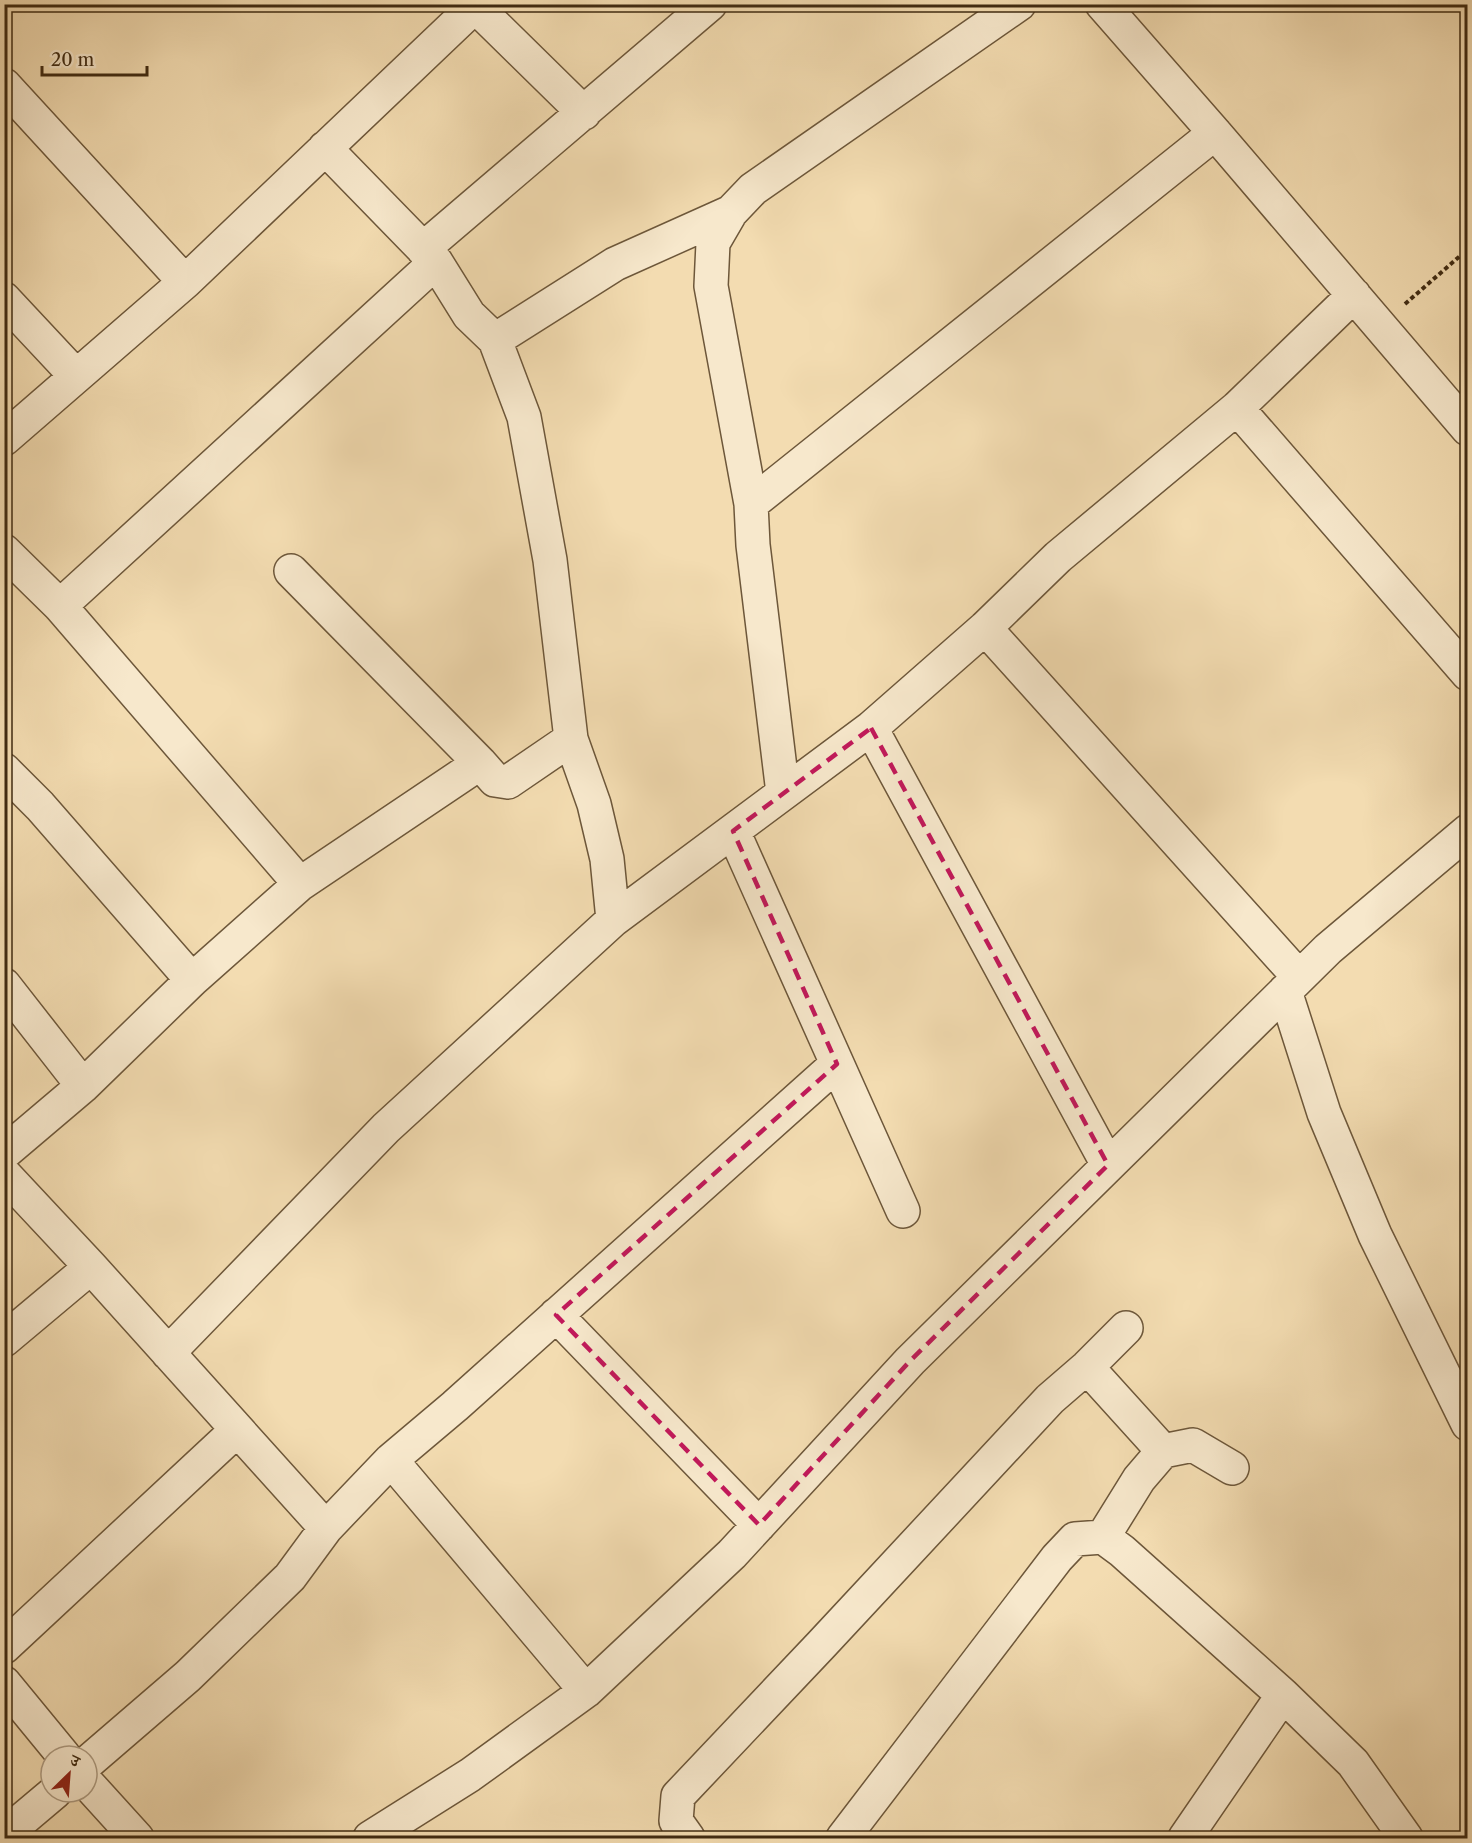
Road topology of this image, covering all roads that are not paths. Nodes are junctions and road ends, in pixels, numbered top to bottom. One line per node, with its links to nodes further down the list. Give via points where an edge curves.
1 (710, 4): 6 (street)
2 (1019, 4): 9 (street, via 753,189)
3 (476, 5): 6 (street); 8 (street)
4 (1104, 5): 7 (street)
5 (7, 94): 11 (street)
6 (585, 113): 10 (street)
7 (1215, 133): 13 (street); 19 (street)
8 (325, 148): 10 (street); 11 (street)
9 (731, 212): 14 (street, via 615,264); 19 (street, via 713,243 711,286)
10 (430, 256): 14 (street, via 469,315); 22 (street)
11 (185, 282): 15 (street)
12 (4, 299): 15 (street)
13 (1363, 306): 16 (street); 17 (street)
14 (495, 340): 26 (street, via 524,417 550,560)
15 (76, 376): 18 (street)
16 (1237, 408): 23 (street, via 1058,557); 24 (street)
17 (1467, 429)
18 (4, 439)
19 (751, 504): 29 (street)
20 (4, 551): 22 (street)
21 (291, 571): 27 (street)
22 (60, 606): 32 (street)
23 (985, 628): 25 (street); 35 (street)
24 (1467, 674)
25 (871, 728): 29 (street); 40 (street)
26 (571, 739): 27 (street, via 508,782 495,780); 33 (street, via 594,804 607,859)
27 (480, 763): 32 (street)
28 (4, 770): 34 (street)
29 (783, 793): 30 (street)
30 (733, 831): 33 (street); 37 (street)
31 (1467, 831): 35 (street)
32 (300, 884): 34 (street)
33 (613, 920): 47 (street, via 386,1128)
34 (192, 980): 38 (street)
35 (1292, 984): 40 (street); 49 (street, via 1324,1113 1375,1235)
36 (4, 985): 38 (street)
37 (837, 1064): 42 (street); 44 (street)
38 (83, 1086): 39 (street)
39 (4, 1153)
40 (1108, 1166): 54 (street, via 910,1361)
41 (4, 1174): 43 (street)
42 (903, 1211)
43 (91, 1267): 46 (street); 47 (street)
44 (556, 1315): 52 (street); 54 (street)
45 (1126, 1328): 48 (street)
46 (4, 1340)
47 (168, 1353): 50 (street)
48 (1087, 1367): 51 (street); 69 (street, via 1050,1399 678,1796 676,1821)
49 (1467, 1424)
50 (237, 1430): 55 (street); 57 (street)
51 (1163, 1450): 53 (street, via 1193,1445); 56 (street, via 1139,1479)
52 (391, 1460): 55 (street); 59 (street)
53 (1232, 1468)
54 (759, 1525): 59 (street)
55 (326, 1528): 62 (street, via 290,1577 188,1676)
56 (1102, 1537): 60 (street); 70 (street, via 1075,1539 1057,1557)
57 (4, 1647)
58 (4, 1683): 61 (street)
59 (586, 1691): 68 (street, via 470,1775)
60 (1282, 1695): 65 (street, via 1353,1763); 71 (street)
61 (54, 1744)
62 (99, 1753)
63 (99, 1796): 67 (street)
64 (41, 1804): 66 (street)
65 (1397, 1834)
66 (4, 1835)
67 (137, 1839)
68 (370, 1839)
69 (688, 1839)
70 (843, 1839)
71 (1185, 1839)

